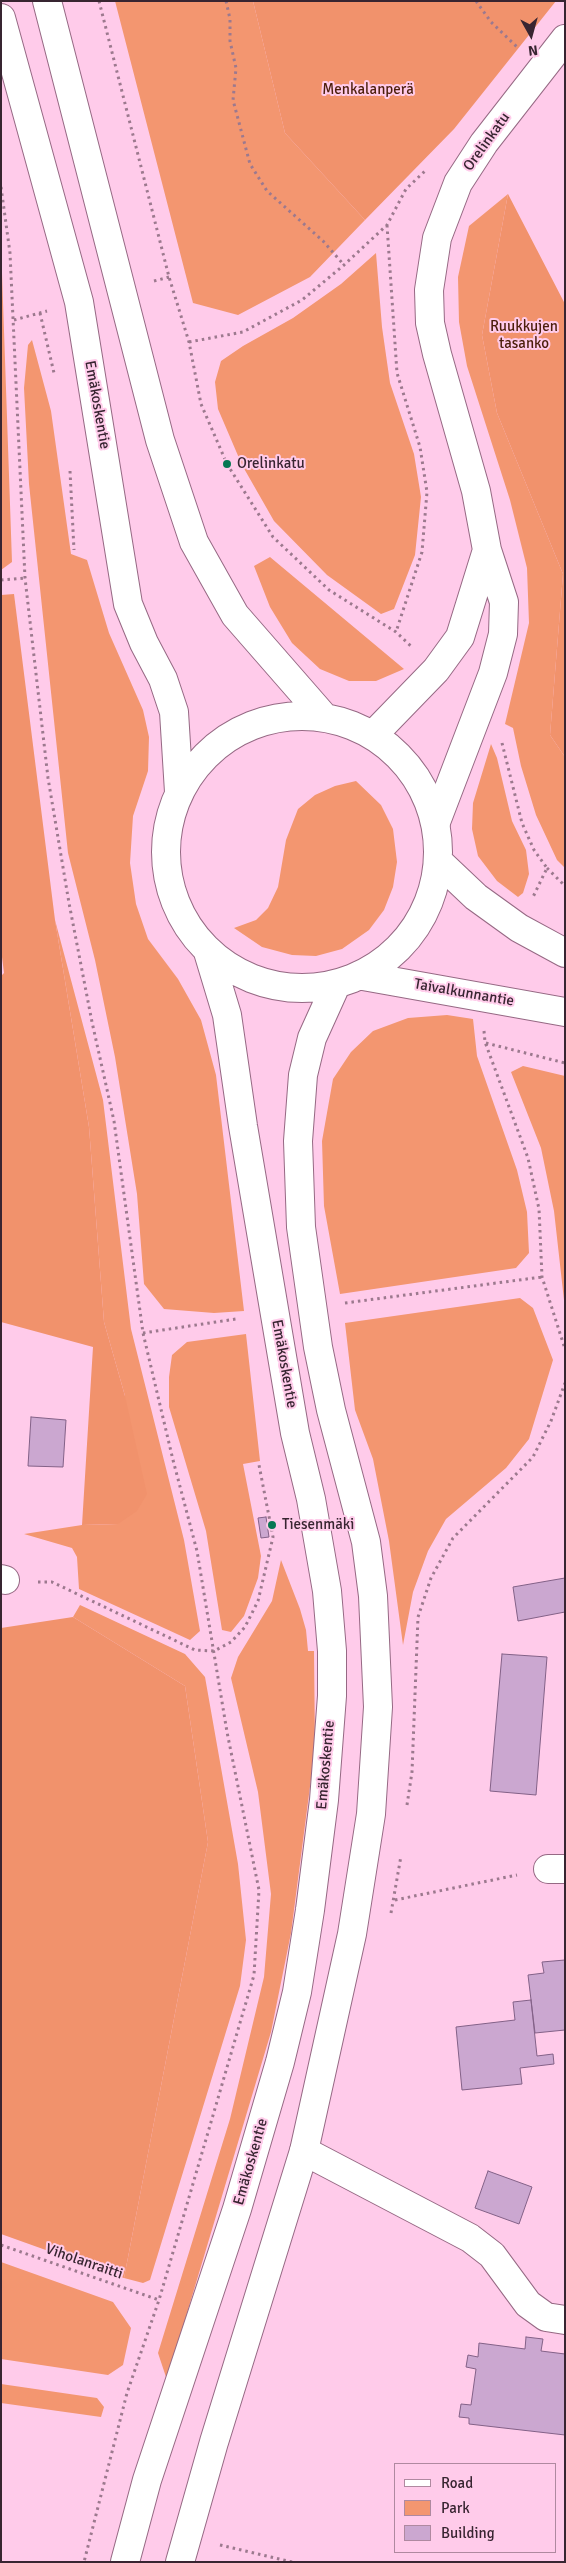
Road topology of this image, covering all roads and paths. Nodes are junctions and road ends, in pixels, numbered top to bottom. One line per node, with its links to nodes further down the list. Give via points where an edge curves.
1 (47, 1): 21 (main road, via 160,440 194,542 235,615)
2 (100, 1): 12 (path, via 169,277)
3 (226, 1): 11 (path, via 236,68 233,100 250,164 267,191 323,241)
4 (476, 1): 7 (path, via 491,22)
5 (1, 18): 23 (main road, Emäkoskentie, via 79,302 128,604 163,679 174,712)
6 (565, 38): 15 (main road, Orelinkatu, via 484,143 458,183 436,238 429,290 434,338 476,490)
7 (519, 48)
8 (427, 169): 10 (path, via 406,189)
9 (1, 187): 16 (path, via 10,254)
10 (387, 225): 11 (path); 18 (path, via 397,373 420,447 427,492 422,552)
11 (344, 265): 12 (path, via 302,300 243,332)
12 (189, 342): 18 (path, via 205,413 227,464 273,537 328,590)
13 (70, 462): 14 (path)
14 (74, 550)
15 (487, 550): 19 (main road, Orelinkatu, via 460,637); 20 (main road, Orelinkatu, via 504,602 503,634 494,673)
16 (25, 578): 17 (path); 40 (path, via 48,778 72,921 114,1121)
17 (1, 580)
18 (396, 632): 19 (path)
19 (436, 670): 22 (main road, Orelinkatu)
20 (479, 709): 24 (main road, Orelinkatu); 26 (path, via 500,738 522,823)
21 (324, 717): 22 (main road); 23 (main road, via 280,717 239,730 204,756)
22 (373, 735): 24 (main road, via 414,772)
23 (179, 792): 29 (main road, via 168,825 167,868 172,894 186,926)
24 (436, 822): 25 (main road)
25 (439, 862): 28 (main road, via 476,897); 31 (main road, via 430,901 410,936 390,958)
26 (546, 868): 27 (path); 28 (path)
27 (565, 886)
28 (519, 928): 30 (main road)
29 (208, 952): 32 (main road, via 236,972 268,985 302,989); 53 (main road, Emäkoskentie, via 227,1015 295,1433 311,1499 327,1591 332,1696 324,1800 297,1992 237,2209 147,2480)
30 (565, 953)
31 (363, 976): 32 (main road); 33 (main road, Taivalkunnantie)
32 (336, 985): 47 (main road, via 312,1038 303,1075 298,1141 301,1227 326,1383 366,1542 373,1596 378,1707 371,1814 360,1891)
33 (494, 998): 34 (main road, Taivalkunnantie); 35 (path, via 483,1019)
34 (565, 1012)
35 (485, 1042): 36 (path); 37 (path, via 528,1158 539,1209)
36 (565, 1064)
37 (542, 1277): 38 (path); 41 (path)
38 (343, 1304)
39 (236, 1319): 40 (path)
40 (143, 1333): 44 (path, via 197,1550)
41 (565, 1349)
42 (259, 1464): 44 (path, via 273,1537 258,1601 244,1627 231,1642)
43 (3, 1580): 44 (path, via 52,1582 195,1650)
44 (214, 1650): 49 (path, via 259,1890 254,1975)
45 (556, 1869): 46 (path)
46 (395, 1900)
47 (304, 2151): 50 (main road, via 470,2238 492,2255 528,2304 546,2317); 54 (main road)
48 (1, 2245): 49 (path, Viholanraitti)
49 (159, 2300): 52 (path, via 127,2393)
50 (565, 2320)
51 (220, 2545): 55 (path)
52 (84, 2562)
53 (125, 2562)
54 (180, 2562)
55 (292, 2562)

